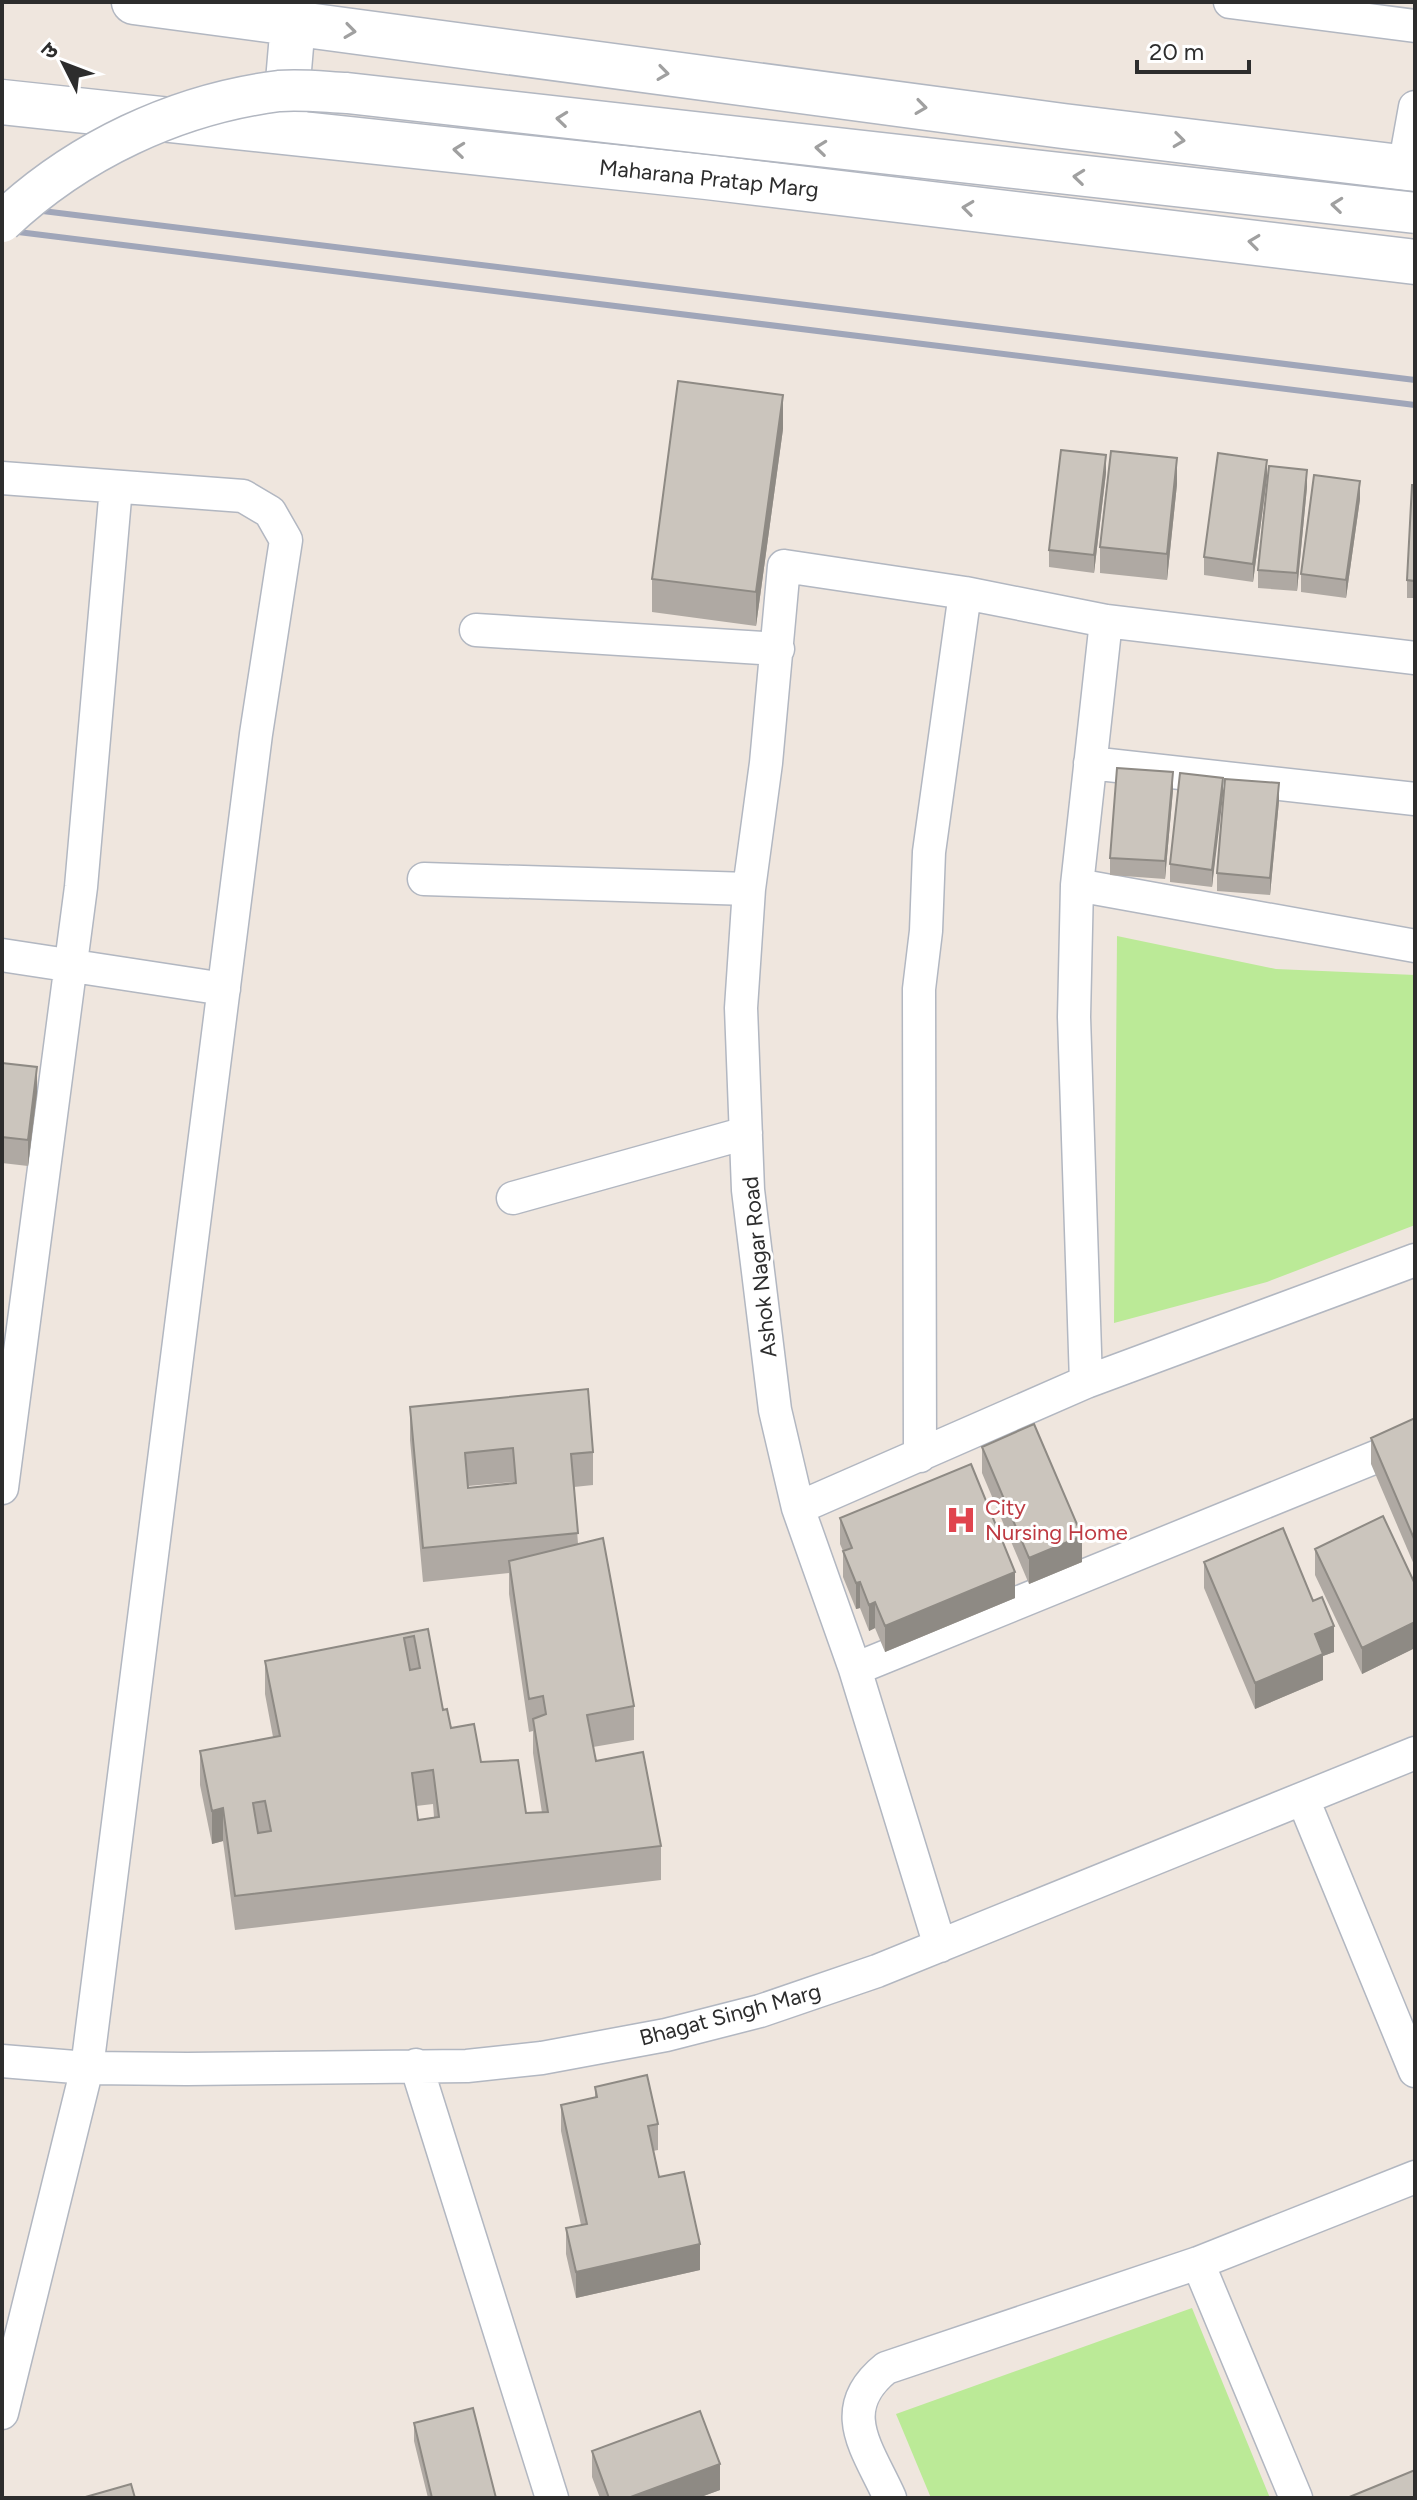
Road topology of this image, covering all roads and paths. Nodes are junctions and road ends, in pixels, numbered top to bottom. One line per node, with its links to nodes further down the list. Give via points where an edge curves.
1 (134, 2): 3 (main road)
2 (1230, 2): 5 (street)
3 (177, 5): 4 (main road)
4 (293, 23): 8 (main road); 9 (main road, one-way to 9)
5 (1415, 26)
6 (2, 102): 8 (main road, Maharana Pratap Marg)
7 (1415, 107): 9 (street)
8 (283, 132): 12 (main road, Maharana Pratap Marg, one-way to 8)
9 (1410, 168)
10 (1415, 213): 11 (street, one-way to 11, bridge, via 347,93 281,91 215,104 146,127 38,188)
11 (2, 222)
12 (1415, 262)
13 (2, 478): 14 (street)
14 (116, 487): 27 (street); 28 (street, via 243,496 270,512 286,540)
15 (965, 593): 16 (street); 18 (street, Ashok Nagar Road, via 784,566); 34 (street, via 929,852 919,989)
16 (1106, 621): 19 (street); 20 (street)
17 (476, 630): 18 (street)
18 (778, 649): 24 (street, Ashok Nagar Road)
19 (1415, 658)
20 (1090, 763): 21 (street); 23 (street)
21 (1415, 799)
22 (424, 879): 24 (street)
23 (1077, 885): 25 (street); 32 (street, via 1074,1017)
24 (749, 889): 29 (street, Ashok Nagar Road, via 741,1008)
25 (1415, 946)
26 (2, 955): 27 (street)
27 (71, 964): 28 (street); 35 (street)
28 (224, 989): 43 (street)
29 (746, 1133): 30 (street); 36 (street, Ashok Nagar Road, via 775,1410)
30 (513, 1198)
31 (1415, 1260): 32 (street)
32 (1086, 1382): 34 (street)
33 (1415, 1441): 37 (street)
34 (920, 1456): 36 (street)
35 (2, 1488)
36 (798, 1508): 37 (street, Ashok Nagar Road)
37 (855, 1669): 40 (street, Ashok Nagar Road)
38 (1415, 1753): 39 (street, Bhagat Singh Marg)
39 (1303, 1799): 40 (street, Bhagat Singh Marg); 44 (street)
40 (940, 1946): 42 (street, Bhagat Singh Marg, via 760,2011 666,2035 542,2058)
41 (2, 2061): 43 (street, Bhagat Singh Marg)
42 (416, 2065): 43 (street, Bhagat Singh Marg); 48 (street)
43 (87, 2068): 47 (street)
44 (1415, 2071)
45 (1415, 2177): 46 (street)
46 (1198, 2263): 49 (street, via 886,2368 858,2400 857,2424); 50 (street)
47 (2, 2413)
48 (552, 2498)
49 (890, 2498)
50 (1296, 2498)

